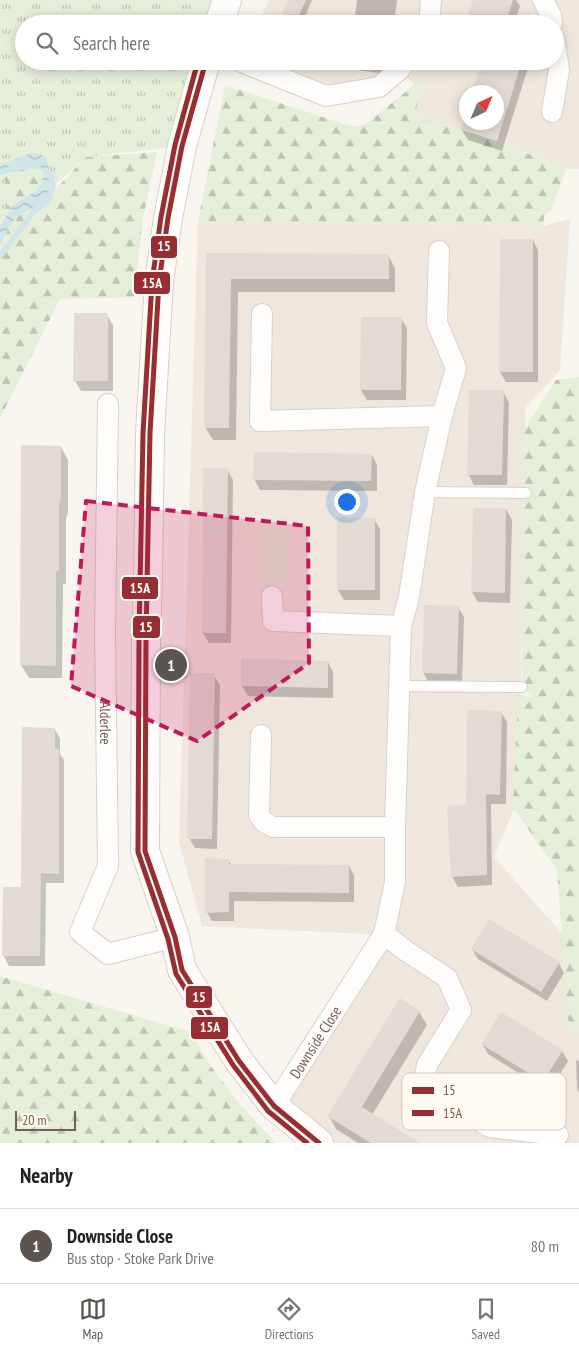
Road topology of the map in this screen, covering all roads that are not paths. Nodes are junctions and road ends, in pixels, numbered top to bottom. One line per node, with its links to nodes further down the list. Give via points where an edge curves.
1 (227, 0): 4 (street)
2 (431, 0): 5 (street)
3 (543, 0): 6 (street)
4 (222, 15)
5 (430, 15)
6 (551, 15)
7 (203, 70): 25 (street, via 182,146 168,218 159,282 150,405 145,852)
8 (261, 70): 9 (street, via 326,96 379,87)
9 (399, 70)
10 (560, 70): 11 (street)
11 (552, 112)
12 (439, 251): 15 (street, Downside Close, via 437,322 456,368)
13 (262, 314): 15 (street, via 260,421)
14 (108, 404): 25 (street, Alderlee, via 105,634 108,866 80,932 108,954)
15 (442, 416): 16 (street, Downside Close)
16 (425, 492): 17 (lane); 19 (street, Downside Close, via 409,597)
17 (526, 493)
18 (272, 596): 19 (street, via 273,621)
19 (401, 626): 20 (street, Downside Close)
20 (400, 686): 21 (lane); 23 (street, Downside Close)
21 (522, 687)
22 (261, 736): 23 (street, via 260,815 264,822 273,827)
23 (395, 826): 24 (street, Downside Close, via 395,882)
24 (384, 934): 26 (street, via 447,978 461,1010 427,1065); 27 (street, Downside Close)
25 (175, 937): 27 (street, via 182,970 239,1061)
26 (426, 1073)
27 (274, 1106): 30 (street)
28 (516, 1130): 29 (street)
29 (558, 1135)
30 (319, 1143)

